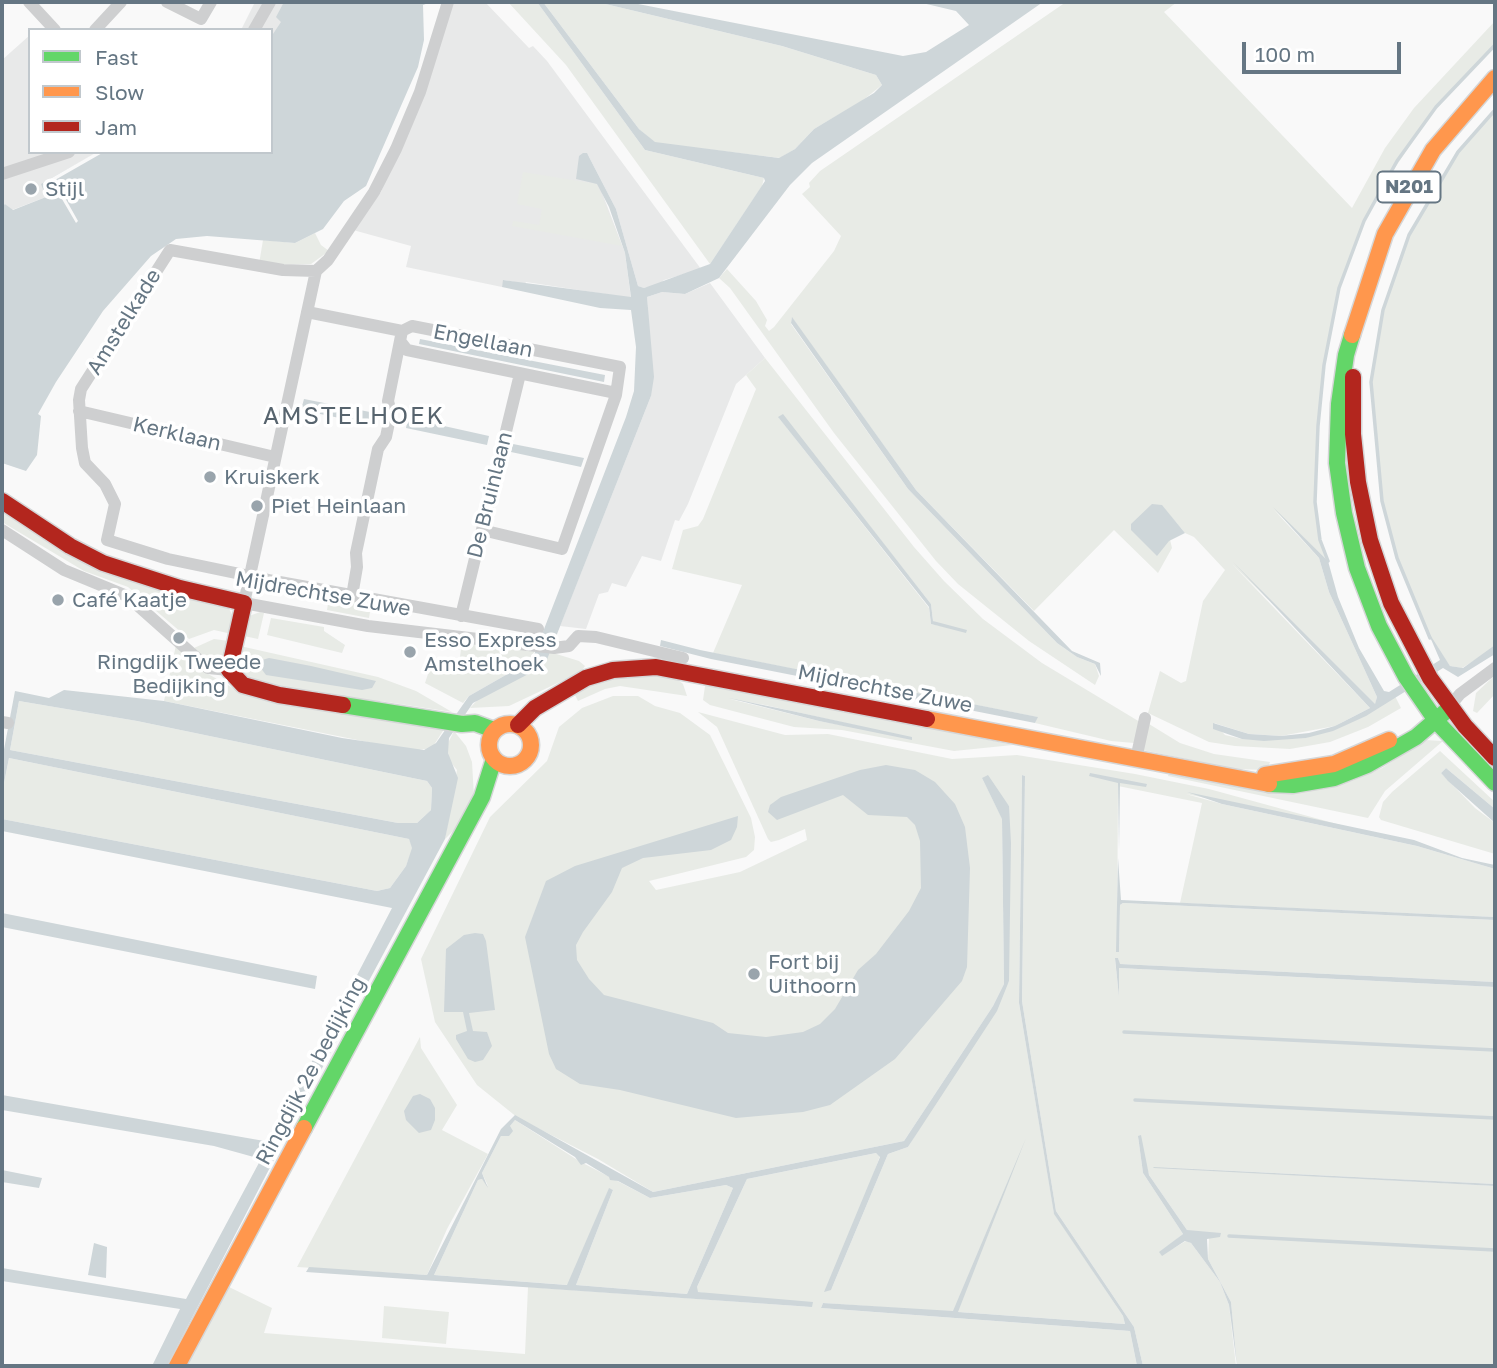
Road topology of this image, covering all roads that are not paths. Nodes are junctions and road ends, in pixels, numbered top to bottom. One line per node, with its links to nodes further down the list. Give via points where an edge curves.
1 (29, 2): 8 (street)
2 (121, 2): 9 (street)
3 (167, 2): 7 (street)
4 (211, 2): 7 (street, via 201,19)
5 (270, 2): 10 (street)
6 (448, 2): 14 (street, via 420,92 396,149 374,192)
7 (181, 4)
8 (53, 28)
9 (97, 28)
10 (255, 28)
11 (1495, 78): 16 (street, N201, via 1451,126 1415,178 1385,234)
12 (63, 154): 13 (street)
13 (2, 174)
14 (316, 271): 15 (street); 20 (street, Amstelkade, via 258,267 170,250 81,388)
15 (307, 312): 17 (street, Engellaan); 21 (street)
16 (1358, 317): 34 (street, N201, via 1353,434 1363,509 1391,603 1427,673); 36 (street, N201, via 1346,355 1339,404 1337,463 1342,499 1367,597)
17 (401, 336): 18 (street, Engellaan, via 407,350); 19 (street, Engellaan, via 412,326 620,367); 27 (street, via 388,401 391,413 386,438 378,449 356,553)
18 (520, 374): 19 (street, Engellaan); 24 (street, De Bruinlaan)
19 (616, 393): 24 (street, via 562,549)
20 (79, 411): 21 (street, Kerklaan); 25 (street, Amstelkade, via 85,463 105,484 115,504)
21 (275, 457): 26 (street)
22 (2, 501): 28 (street, Mijdrechtse Zuwe, via 75,549 180,588)
23 (2, 530): 33 (street, via 44,559 127,596 208,668)
24 (482, 530): 29 (street, De Bruinlaan)
25 (107, 540): 26 (street, Mijdrechtse Zuwe, via 168,559)
26 (251, 575): 27 (street, Mijdrechtse Zuwe); 28 (street)
27 (352, 596): 29 (street, Mijdrechtse Zuwe)
28 (244, 604): 31 (street, Mijdrechtse Zuwe, via 368,626 554,648 587,636); 33 (street)
29 (461, 616): 30 (street, Mijdrechtse Zuwe)
30 (538, 629)
31 (683, 658)
32 (1495, 668): 34 (street)
33 (229, 670): 38 (street, via 243,684 279,695 454,722)
34 (1450, 706): 36 (street, Mijdrechtse Zuwe); 39 (street, N201)
35 (1145, 718): 40 (street)
36 (1433, 718): 40 (street, Mijdrechtse Zuwe, via 1395,750 1334,778 1293,785 1255,783); 42 (street, N201)
37 (524, 730): 38 (street, via 505,724); 40 (street, Mijdrechtse Zuwe, via 577,683 600,673 656,667); 41 (street, via 531,743 527,758 521,763)
38 (491, 736): 41 (street)
39 (1495, 758)
40 (1136, 759)
41 (500, 763): 43 (street, Ringdijk 2e bedijking)
42 (1495, 783)
43 (177, 1366)

